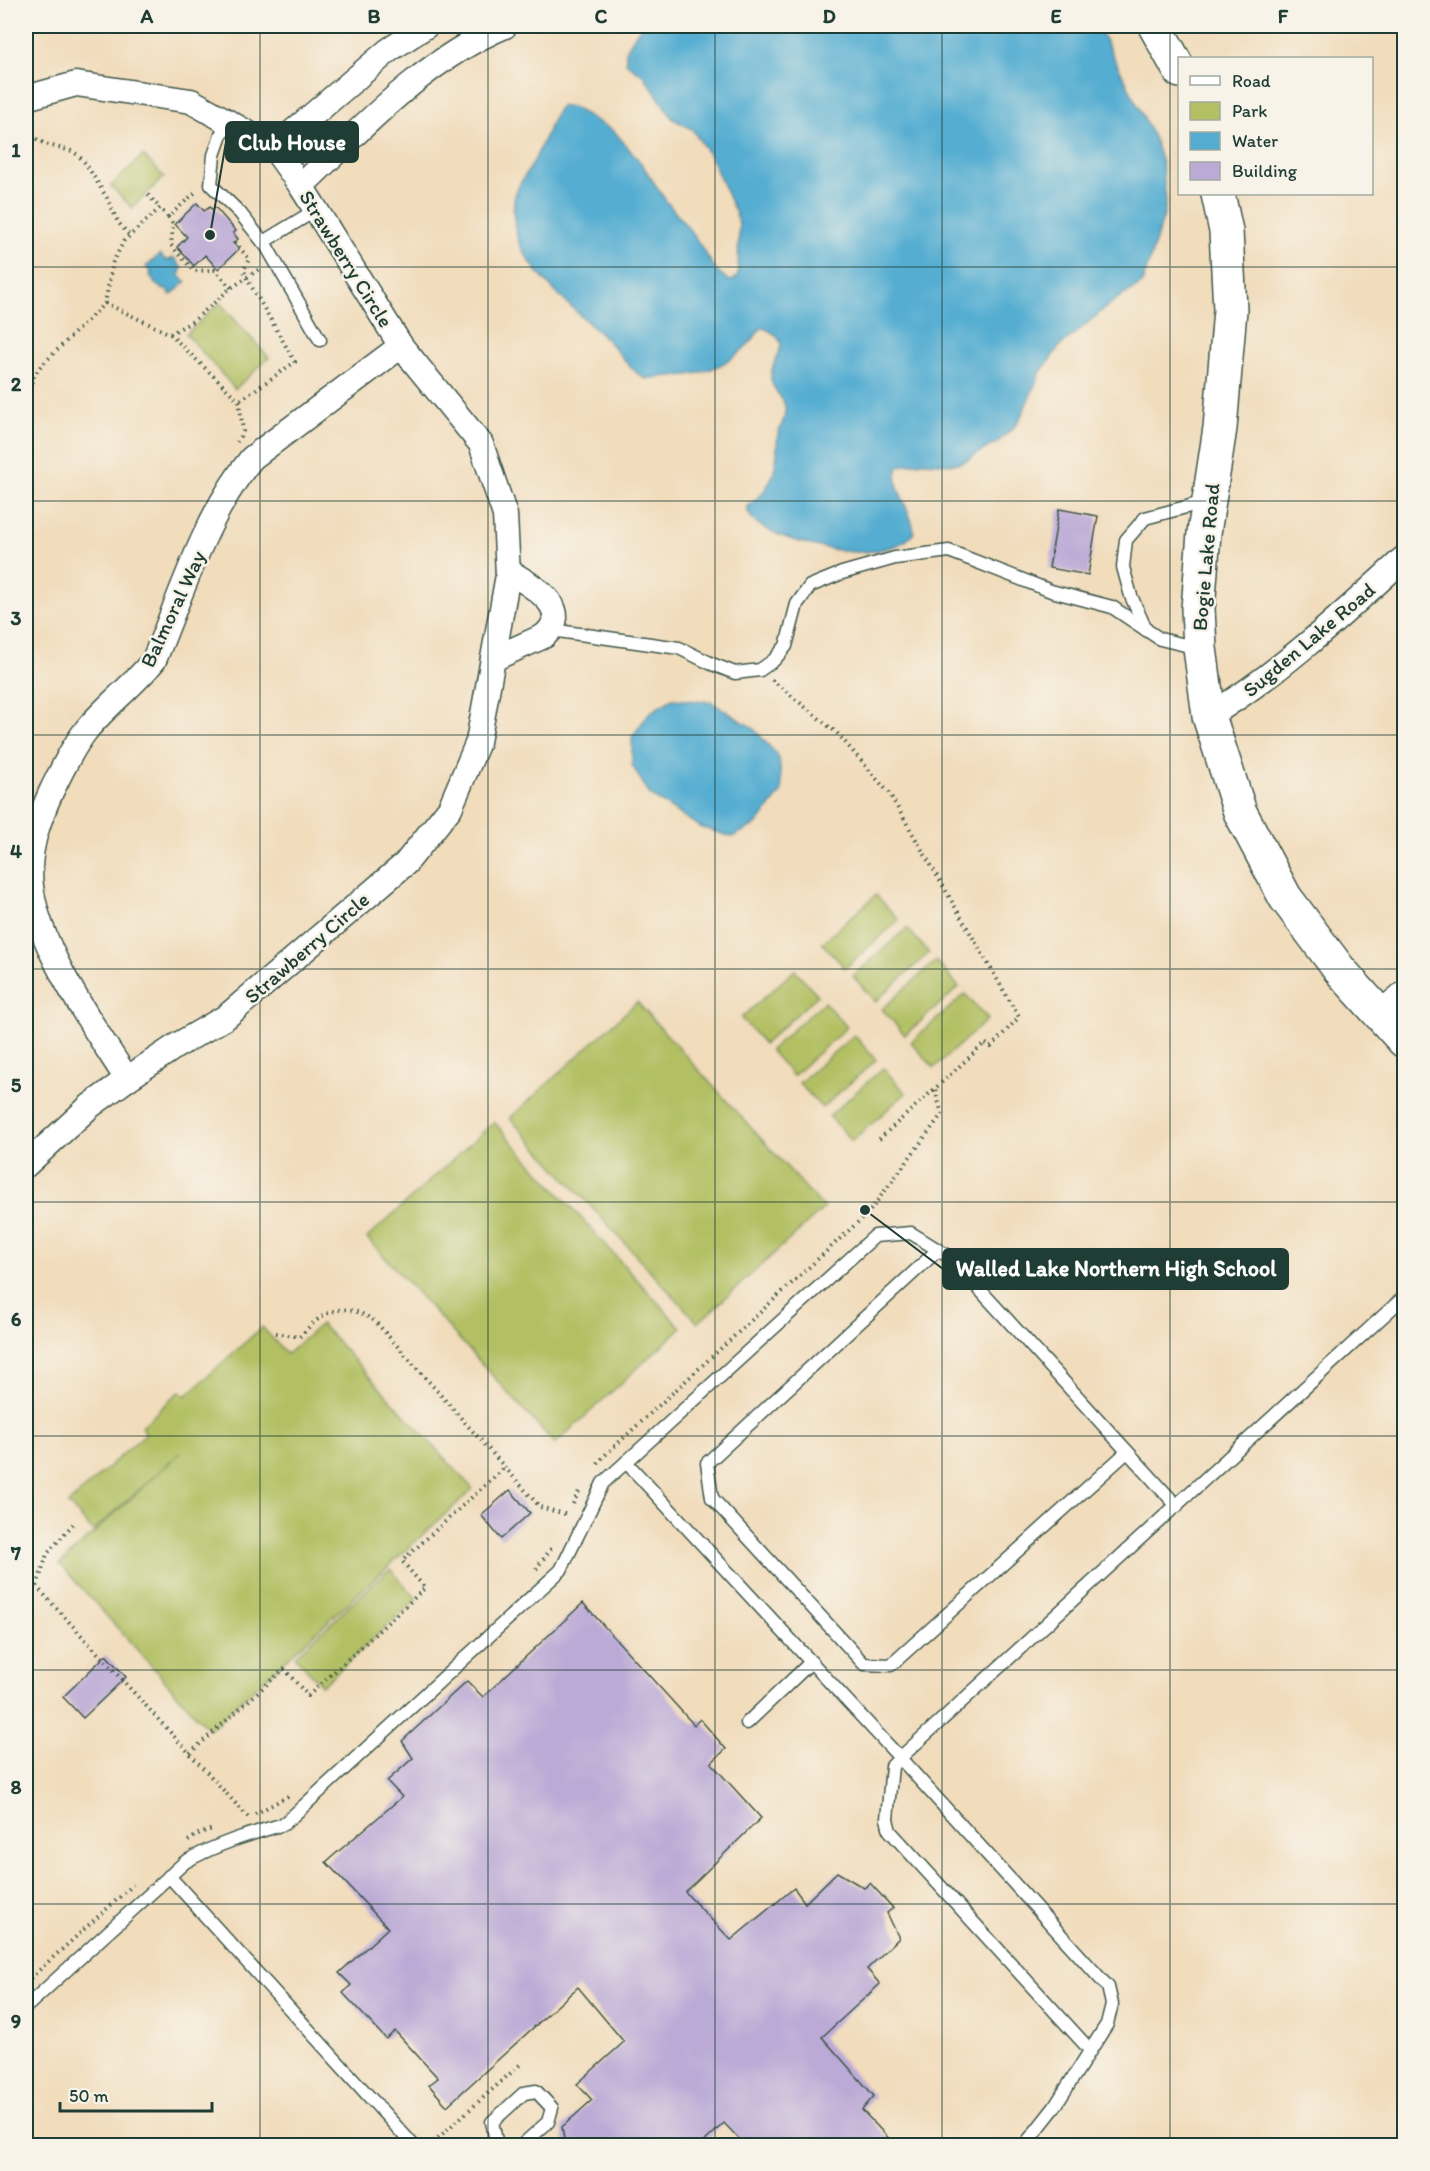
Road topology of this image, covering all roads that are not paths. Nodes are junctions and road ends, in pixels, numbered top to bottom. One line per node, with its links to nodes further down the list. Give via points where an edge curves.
1 (426, 26): 7 (street, via 389,50)
2 (1155, 26): 4 (main road)
3 (496, 27): 8 (street, via 411,83)
4 (1178, 69)
5 (26, 98): 6 (street, Strawberry Circle, via 76,84 191,100)
6 (226, 121): 7 (street, Strawberry Circle); 11 (lane, via 214,155 211,185)
7 (274, 148): 8 (street, Strawberry Circle)
8 (301, 186): 10 (street, Strawberry Circle)
9 (1218, 195): 14 (main road, Bogie Lake Road, via 1226,231 1230,310)
10 (316, 210): 11 (lane); 13 (street, Strawberry Circle)
11 (263, 242): 12 (lane)
12 (320, 340)
13 (401, 346): 16 (street, Strawberry Circle, via 481,444 504,515); 22 (street, Balmoral Way, via 252,458 216,512 154,660 87,729 67,759 38,819)
14 (1209, 501): 18 (lane, via 1145,518 1126,540 1123,567); 19 (main road, Bogie Lake Road, via 1198,609)
15 (1404, 558): 21 (street, Sugden Lake Road, via 1246,694)
16 (508, 571): 17 (street, via 552,605 555,612); 20 (street, Strawberry Circle)
17 (551, 630): 18 (lane, via 679,648 735,673 760,670 786,646 797,604 810,586 895,558 949,551 1051,591 1112,607); 20 (street)
18 (1146, 630): 19 (lane, via 1160,639)
19 (1200, 648): 21 (main road, Bogie Lake Road)
20 (493, 659): 26 (street, Strawberry Circle, via 478,742 450,808 406,863 226,1017)
21 (1209, 716): 24 (main road, Bogie Lake Road, via 1240,812 1285,897)
22 (28, 873): 26 (street, Balmoral Way, via 34,907 48,946)
23 (1404, 993): 24 (street)
24 (1379, 1014): 25 (main road, Bogie Lake Road)
25 (1404, 1041)
26 (127, 1079): 27 (street, Strawberry Circle, via 90,1106)
27 (26, 1165)
28 (938, 1250): 30 (lane, via 951,1258); 30 (lane, via 707,1462 712,1498 864,1664 891,1665); 31 (lane, via 911,1233 875,1236)
29 (1404, 1297): 32 (lane)
30 (1127, 1452): 32 (lane)
31 (626, 1462): 33 (lane); 36 (lane, via 603,1483 561,1570 284,1824 205,1850)
32 (1177, 1506): 35 (lane)
33 (811, 1662): 34 (lane); 35 (lane)
34 (747, 1723)
35 (900, 1758): 38 (lane, via 892,1766 887,1819 890,1831); 38 (lane, via 1108,1987 1112,2004 1107,2024)
36 (169, 1876): 37 (lane); 39 (lane)
37 (26, 2007)
38 (1090, 2050): 42 (lane, via 1054,2108)
39 (414, 2145)
40 (498, 2145): 41 (lane, via 492,2121 524,2093 536,2091 552,2108 548,2122)
41 (521, 2145)
42 (1024, 2145)

